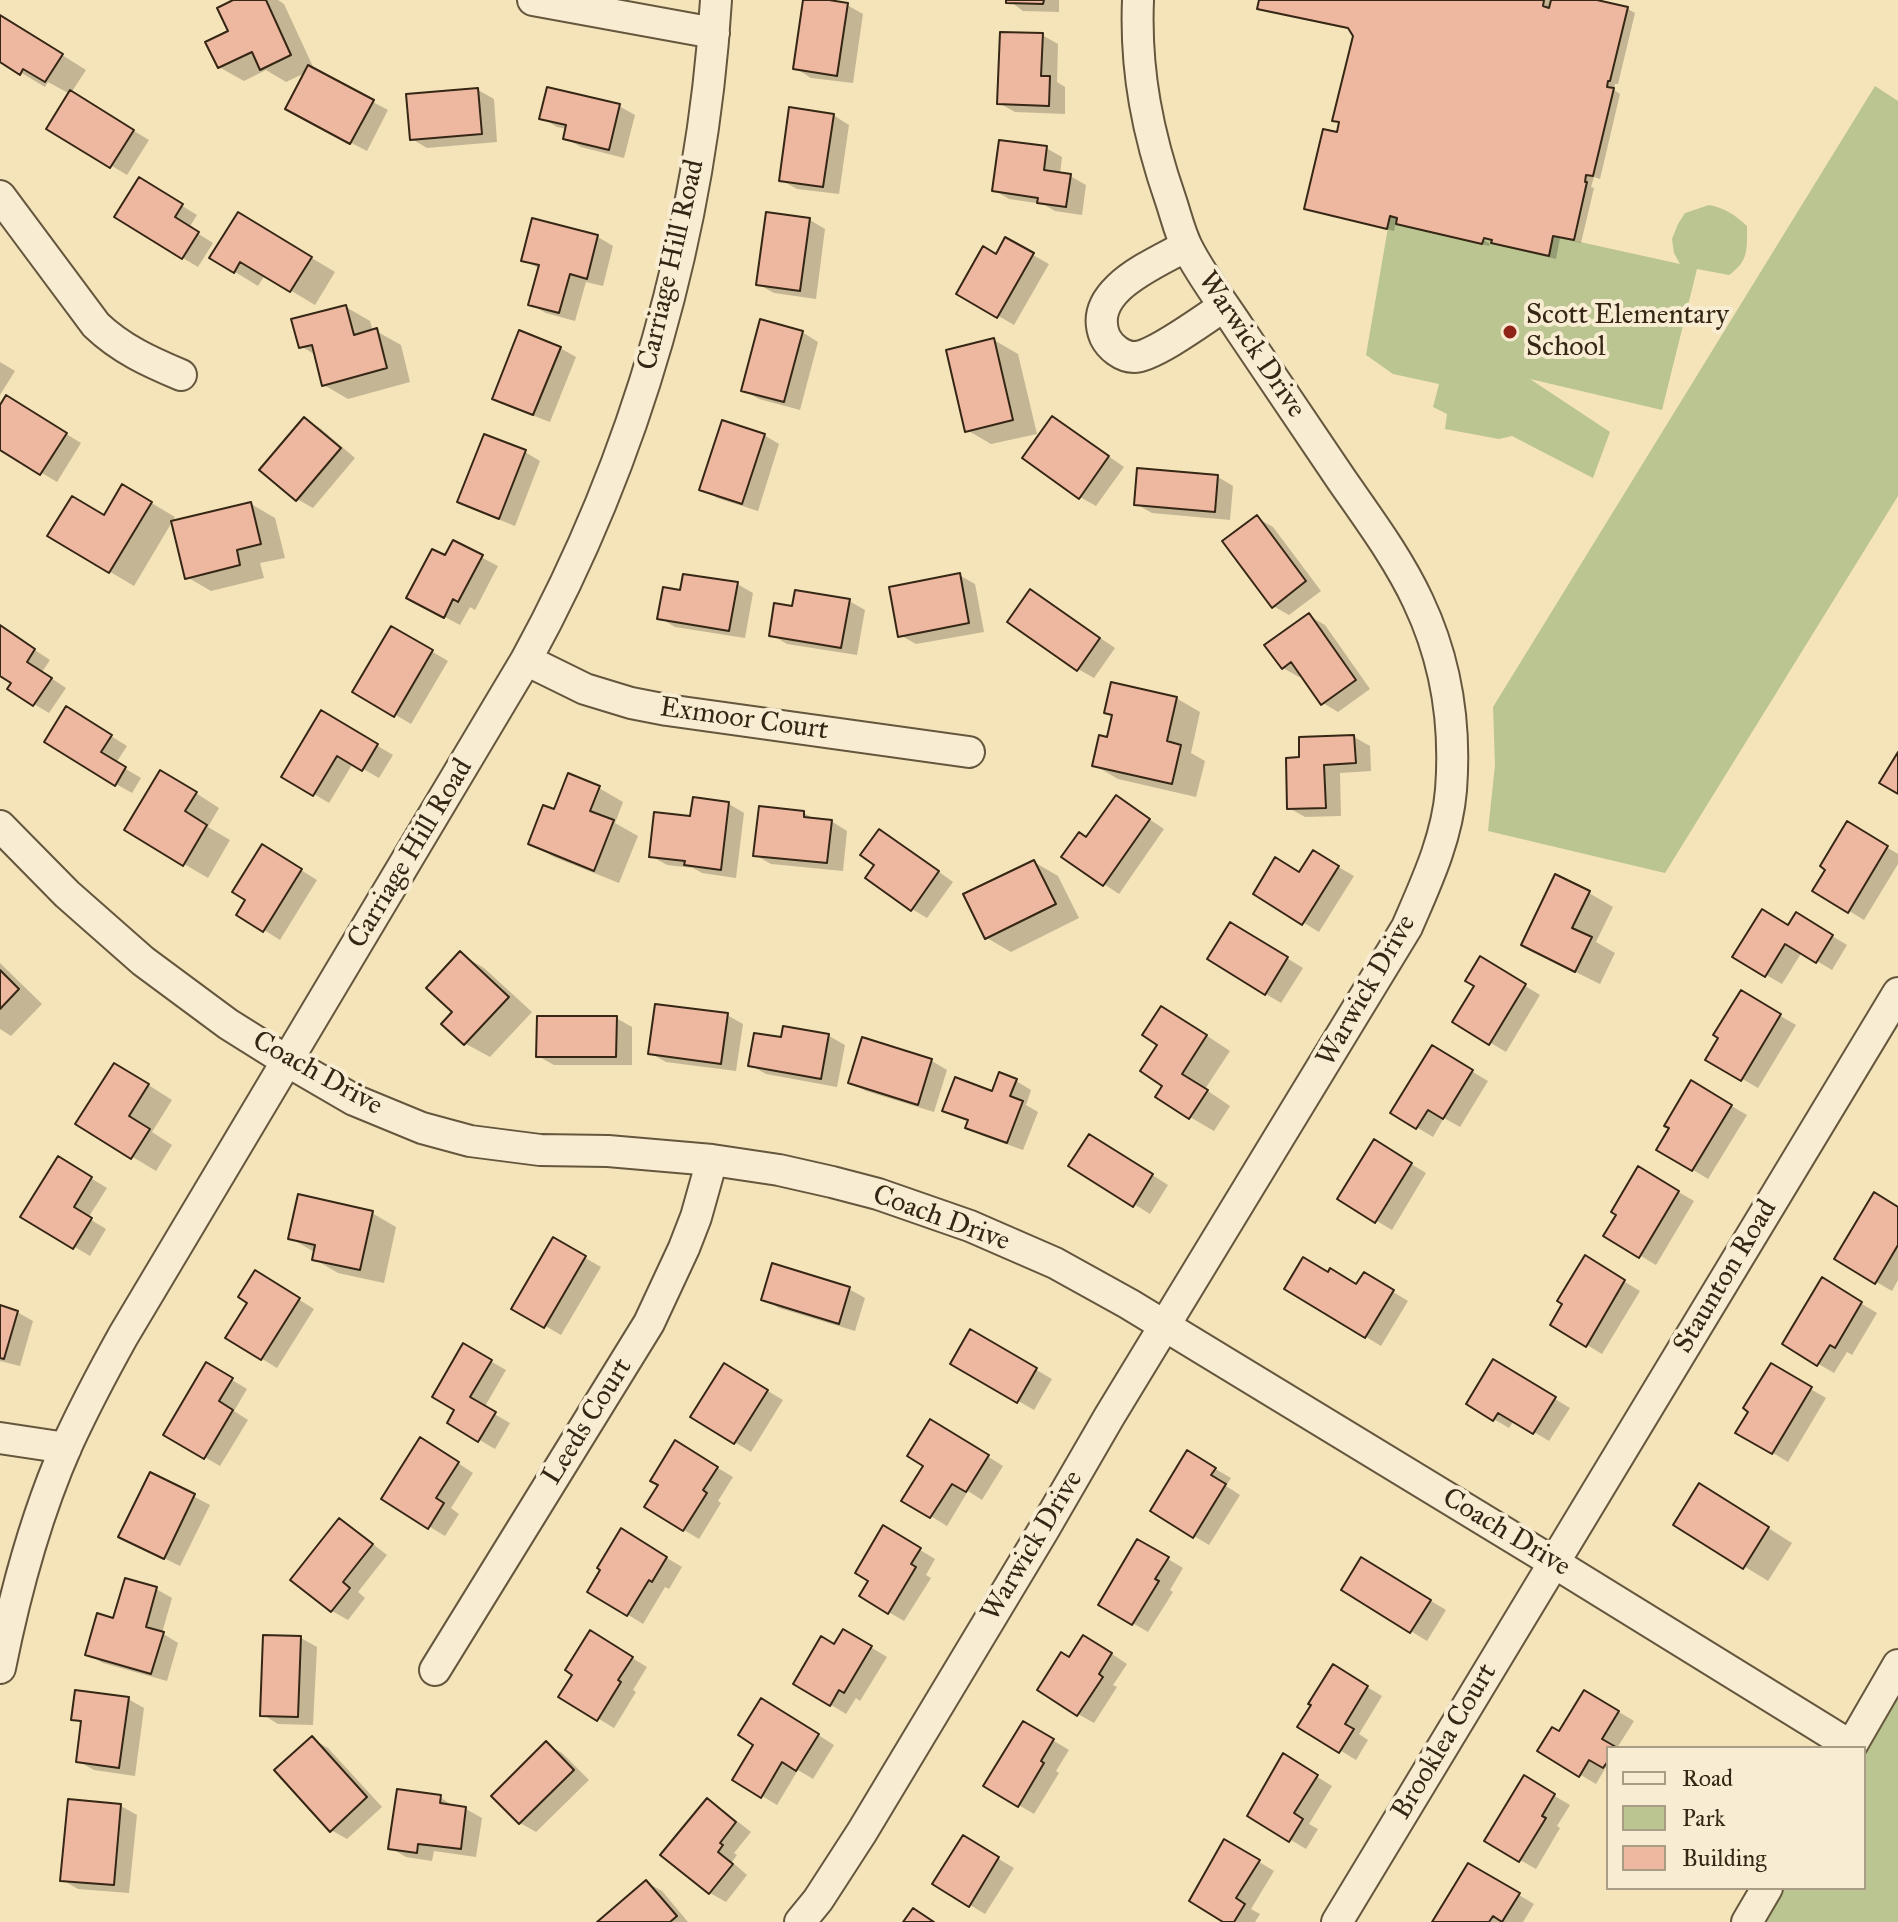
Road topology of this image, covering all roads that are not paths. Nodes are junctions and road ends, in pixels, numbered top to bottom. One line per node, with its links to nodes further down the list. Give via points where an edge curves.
1 (533, 0): 4 (street)
2 (716, 0): 4 (street, Carriage Hill Road)
3 (1138, 0): 6 (street, Warwick Drive, via 1141,87 1152,143)
4 (714, 33): 9 (street, Carriage Hill Road, via 688,212 651,365 595,519)
5 (0, 196): 8 (street, via 96,325 142,359)
6 (1186, 246): 7 (street, Warwick Drive); 7 (street, via 1113,293 1102,316 1108,343 1135,357)
7 (1224, 306): 15 (street, Warwick Drive, via 1418,600 1445,679 1451,793 1439,853 1407,927)
8 (181, 375)
9 (526, 660): 10 (street, Exmoor Court, via 585,689 631,703); 13 (street, Carriage Hill Road)
10 (969, 752)
11 (0, 826): 13 (street, Coach Drive, via 143,961)
12 (1898, 993): 18 (street, Staunton Road)
13 (287, 1061): 14 (street, Coach Drive, via 354,1100 470,1141); 17 (street, Carriage Hill Road, via 123,1336)
14 (712, 1160): 15 (street, Coach Drive, via 832,1182 970,1226 1055,1263); 21 (street, Leeds Court, via 696,1217 649,1323)
15 (1166, 1327): 18 (street, Coach Drive); 25 (street, Warwick Drive, via 862,1832)
16 (0, 1438): 17 (street)
17 (66, 1448): 20 (street, Carriage Hill Road, via 31,1541)
18 (1553, 1562): 22 (street, Coach Drive); 26 (street, Brooklea Court)
19 (1898, 1665): 23 (street)
20 (0, 1668)
21 (435, 1670)
22 (1848, 1746)
23 (1851, 1746)
24 (1766, 1890): 27 (street)
25 (800, 1922)
26 (1337, 1922)
27 (1747, 1922)

